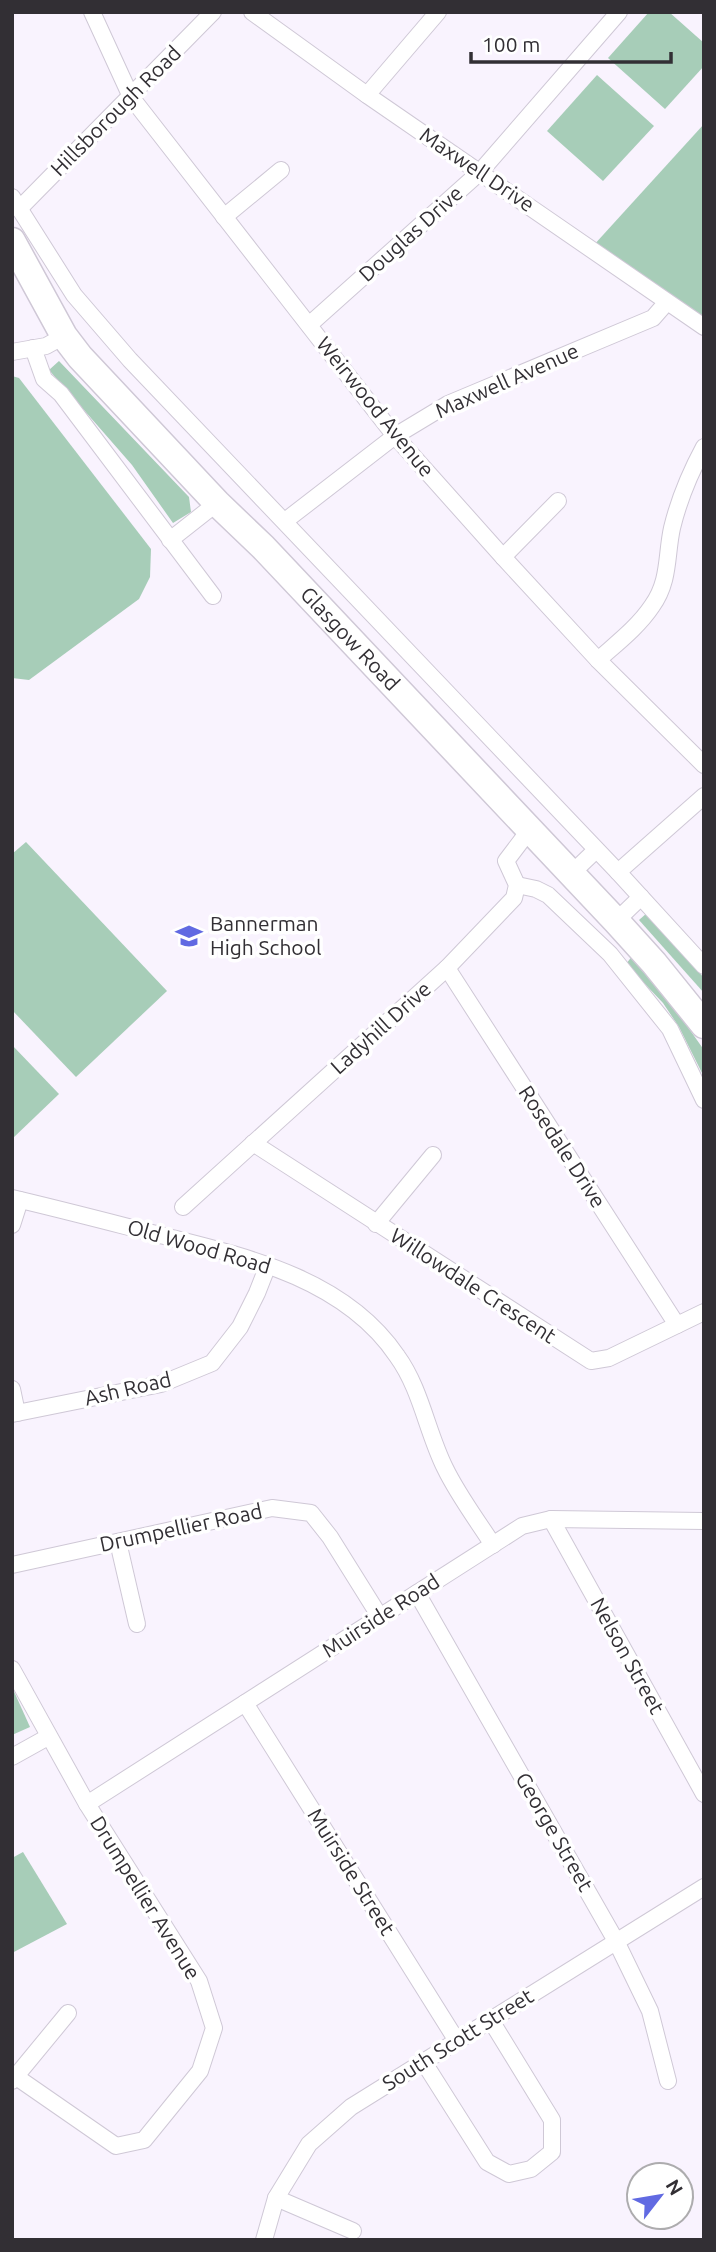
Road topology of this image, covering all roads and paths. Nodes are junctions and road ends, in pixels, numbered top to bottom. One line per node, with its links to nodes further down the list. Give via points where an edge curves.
1 (92, 12): 7 (street, Weirwood Avenue)
2 (214, 12): 7 (street, Hillsborough Road)
3 (252, 12): 6 (street, Maxwell Drive)
4 (438, 12): 6 (street)
5 (619, 12): 9 (street, Douglas Drive)
6 (367, 95): 9 (street, Maxwell Drive)
7 (131, 97): 10 (street, Hillsborough Road); 11 (street, Weirwood Avenue)
8 (281, 170): 11 (street)
9 (480, 172): 13 (street, Maxwell Drive); 14 (street, Douglas Drive)
10 (15, 203): 12 (street, Glasgow Road)
11 (224, 217): 14 (street, Weirwood Avenue)
12 (21, 242): 16 (main road, Glasgow Road); 23 (street, Glasgow Road)
13 (667, 303): 15 (street, Maxwell Drive); 19 (street, Maxwell Avenue, via 653,318 448,404)
14 (309, 325): 19 (street, Weirwood Avenue)
15 (704, 327)
16 (64, 336): 17 (street); 22 (main road, Glasgow Road)
17 (33, 348): 18 (street); 24 (street, via 44,379 61,394)
18 (12, 352)
19 (395, 436): 23 (street, Maxwell Avenue); 25 (street, Weirwood Avenue)
20 (704, 447): 27 (street, via 688,476 672,530 668,568 653,605)
21 (558, 501): 25 (street)
22 (216, 503): 24 (street); 30 (main road, Glasgow Road)
23 (285, 521): 31 (street, Glasgow Road)
24 (170, 540): 26 (street)
25 (503, 557): 27 (street, Weirwood Avenue)
26 (213, 596)
27 (598, 660): 28 (street, Weirwood Avenue)
28 (704, 765)
29 (704, 796): 32 (street)
30 (531, 828): 33 (main road, Glasgow Road); 34 (street, via 506,861)
31 (596, 850): 32 (street, Glasgow Road); 33 (street)
32 (618, 872): 35 (street, Glasgow Road)
33 (572, 873): 36 (main road, Glasgow Road)
34 (517, 885): 38 (street, Ladyhill Drive, via 514,898); 40 (street, via 548,895 610,954 670,1029)
35 (641, 897): 36 (street); 37 (street, Glasgow Road)
36 (617, 921): 39 (main road, Glasgow Road)
37 (704, 966)
38 (447, 968): 41 (street, Ladyhill Drive); 49 (street, Rosedale Drive)
39 (704, 1025)
40 (704, 1100)
41 (253, 1143): 44 (street, Ladyhill Drive); 45 (street, Willowdale Crescent)
42 (433, 1155): 45 (street)
43 (16, 1199): 46 (street); 47 (street, Old Wood Road, via 218,1248)
44 (183, 1207)
45 (376, 1224): 49 (street, Willowdale Crescent, via 591,1361 610,1359)
46 (12, 1225)
47 (268, 1265): 51 (street, Ash Road, via 240,1327 212,1363 162,1384); 55 (street, Old Wood Road, via 324,1291 373,1325 398,1357 446,1470)
48 (704, 1312): 49 (street, Willowdale Crescent)
49 (677, 1325)
50 (12, 1389): 51 (street)
51 (15, 1414)
52 (551, 1519): 53 (street, Muirside Road); 55 (street, Muirside Road, via 522,1526); 64 (street, Nelson Street)
53 (704, 1521)
54 (118, 1542): 56 (street, Drumpellier Road); 58 (street, Drumpellier Road, via 272,1508 311,1513); 59 (street)
55 (493, 1545): 57 (street, Muirside Road)
56 (12, 1564)
57 (417, 1593): 58 (street, Muirside Road); 67 (street, George Street)
58 (380, 1617): 61 (street, Muirside Road)
59 (137, 1624)
60 (12, 1669): 62 (street, Drumpellier Avenue)
61 (245, 1703): 65 (street, Muirside Road); 70 (street, Muirside Street)
62 (48, 1737): 63 (street); 65 (street, Drumpellier Avenue)
63 (12, 1757)
64 (704, 1794)
65 (87, 1804): 72 (street, Drumpellier Avenue, via 199,1981 214,2028 200,2071 144,2140 117,2146)
66 (704, 1887): 67 (street, South Scott Street)
67 (616, 1941): 69 (street, South Scott Street); 73 (street, George Street, via 650,2011)
68 (68, 2013): 72 (street)
69 (491, 2019): 70 (street, South Scott Street); 71 (street, via 552,2120 552,2151 531,2169 509,2174 487,2162)
70 (457, 2041): 71 (street, South Scott Street)
71 (424, 2061): 74 (street, South Scott Street, via 351,2107 309,2144)
72 (13, 2077)
73 (668, 2081)
74 (276, 2198): 75 (street); 76 (street, South Scott Street)
75 (354, 2231)
76 (264, 2240)

